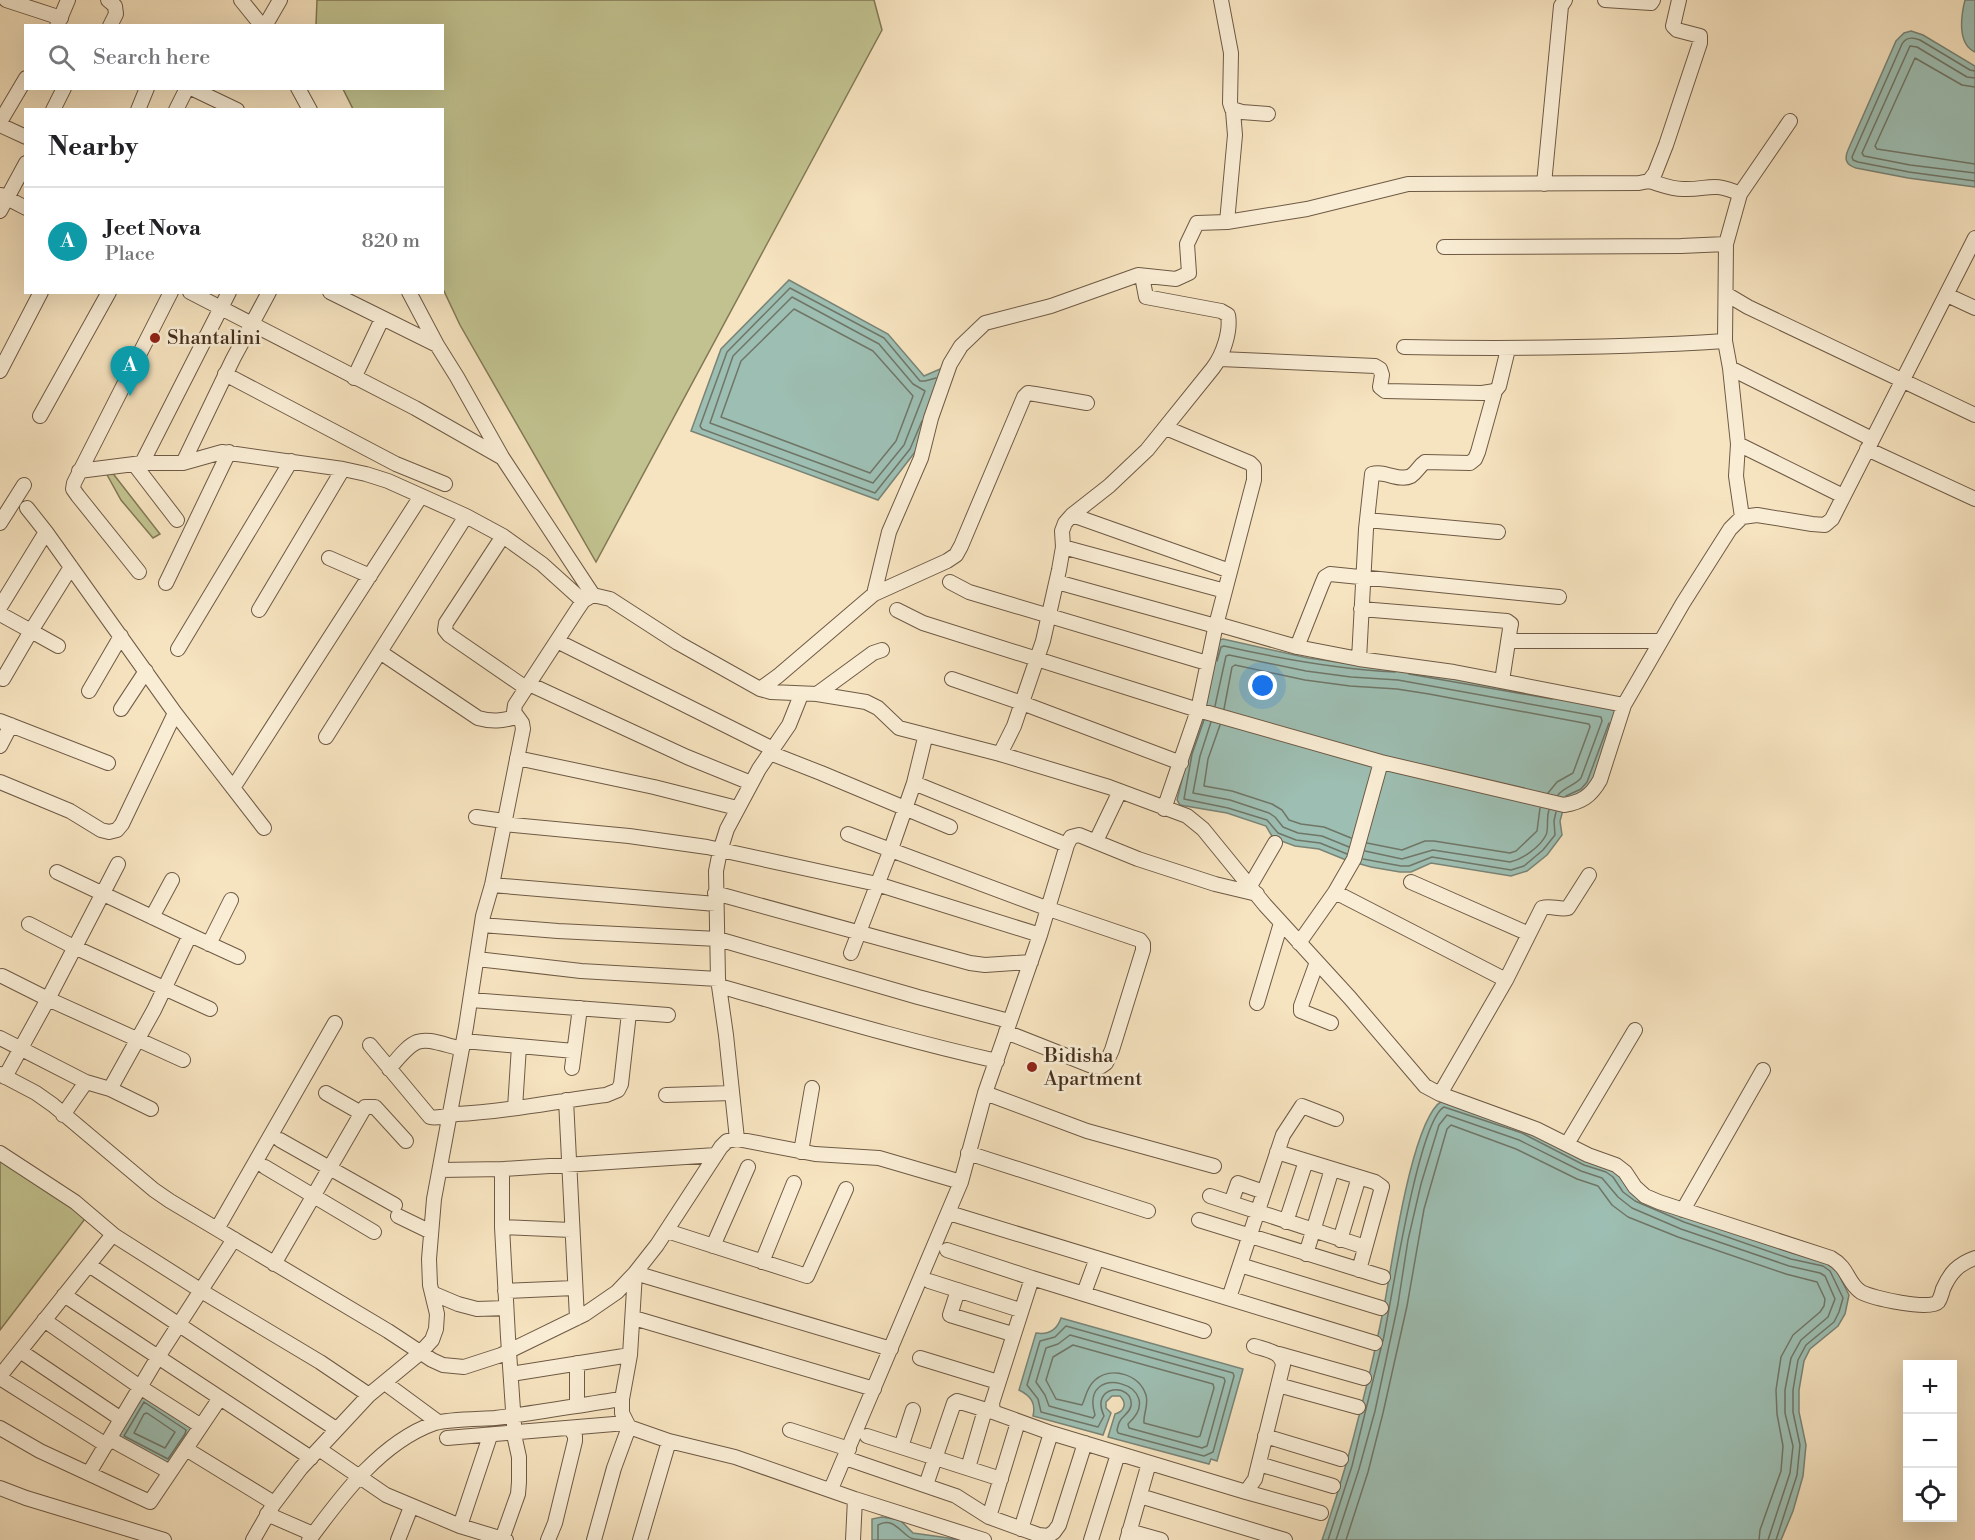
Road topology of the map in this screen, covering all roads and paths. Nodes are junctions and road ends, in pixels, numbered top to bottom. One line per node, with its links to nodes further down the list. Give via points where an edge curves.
1 (6, 0): 11 (street)
2 (68, 0): 11 (street)
3 (108, 0): 12 (street, via 115,6 116,14)
4 (241, 0): 13 (street)
5 (280, 0): 14 (street)
6 (1221, 0): 26 (street, via 1230,43)
7 (1565, 0): 33 (street, via 1561,6)
8 (1605, 0): 9 (street)
9 (1653, 0)
10 (1679, 0): 32 (street, via 1673,26 1700,36 1700,43 1666,145)
11 (59, 22)
12 (111, 24)
13 (262, 24)
14 (265, 24)
15 (24, 82): 29 (street)
16 (63, 90): 21 (street)
17 (146, 90): 22 (street)
18 (188, 90): 23 (street)
19 (193, 90): 24 (street)
20 (299, 90): 25 (street)
21 (54, 108)
22 (139, 108)
23 (177, 108)
24 (233, 108)
25 (309, 108)
26 (1233, 111): 27 (street); 37 (street, via 1235,135)
27 (1268, 114)
28 (1790, 121): 34 (street)
29 (0, 124): 30 (street)
30 (24, 136)
31 (24, 166): 35 (street)
32 (1649, 182): 33 (street); 34 (street, via 1680,189 1725,187)
33 (1544, 184): 37 (street, via 1408,184 1307,209)
34 (1740, 194): 39 (street)
35 (2, 201): 36 (street)
36 (24, 207)
37 (1227, 222): 42 (street, via 1197,223 1187,244 1189,273 1176,279)
38 (1975, 238): 41 (street)
39 (1725, 244): 40 (street); 51 (street)
40 (1444, 247)
41 (1970, 262): 52 (street)
42 (1137, 274): 61 (street, via 1144,280 1146,297 1228,315); 109 (street, via 1051,306 985,323 961,346 950,364 921,458 889,532)
43 (40, 294): 63 (street)
44 (108, 294): 70 (street)
45 (170, 294): 81 (street)
46 (193, 294): 54 (street)
47 (228, 294): 54 (street)
48 (268, 294): 56 (street)
49 (334, 294): 55 (street)
50 (410, 294): 58 (street)
51 (1726, 294): 57 (street); 66 (street)
52 (1947, 295): 53 (street); 66 (street)
53 (1975, 308)
54 (219, 309): 56 (street); 77 (street)
55 (382, 319): 58 (street); 65 (street)
56 (251, 324): 64 (street); 65 (street)
57 (1725, 341): 60 (street); 62 (street)
58 (437, 345): 75 (street)
59 (1404, 347): 60 (street)
60 (1508, 349): 67 (street)
61 (1220, 359): 67 (street, via 1375,366 1382,375 1380,387 1393,393); 71 (street)
62 (1731, 368): 72 (street); 73 (street)
63 (0, 371)
64 (225, 374): 78 (street); 79 (street)
65 (354, 378): 75 (street)
66 (1902, 382): 69 (street); 73 (street)
67 (1495, 391): 93 (street, via 1475,459 1466,464 1425,462 1405,477 1374,472)
68 (1087, 403): 109 (street, via 1028,393 1024,396 956,555)
69 (1975, 415)
70 (40, 416)
71 (1166, 428): 89 (street, via 1132,466); 101 (street, via 1254,467)
72 (1738, 444): 86 (street); 91 (street, via 1736,476)
73 (1870, 444): 86 (street); 87 (street)
74 (229, 452): 76 (street); 78 (street); 107 (street)
75 (502, 457): 111 (street)
76 (291, 461): 80 (street); 126 (street)
77 (138, 463): 78 (street); 81 (street); 92 (street)
78 (183, 463)
79 (396, 464): 82 (street); 83 (street)
80 (343, 469): 82 (street); 114 (street)
81 (79, 471): 102 (street, via 73,489)
82 (388, 481): 85 (street)
83 (445, 484)
84 (24, 485): 94 (street)
85 (421, 496): 90 (street); 103 (street)
86 (1843, 496): 91 (street, via 1825,525 1757,515)
87 (1975, 499)
88 (27, 508): 95 (street)
89 (1072, 515): 98 (street, via 1062,531); 101 (street)
90 (466, 516): 97 (street); 128 (street)
91 (1742, 517): 123 (street, via 1715,549)
92 (177, 520)
93 (1367, 520): 96 (street); 104 (street)
94 (0, 523)
95 (46, 532): 100 (street); 112 (street)
96 (1498, 532)
97 (503, 536): 111 (street); 136 (street, via 445,630)
98 (1063, 547): 106 (street); 108 (street)
99 (329, 558): 103 (street)
100 (71, 567): 119 (street); 120 (street)
101 (1230, 570): 108 (street)
102 (139, 572)
103 (370, 576): 160 (street)
104 (1363, 576): 110 (street); 113 (street); 125 (street, via 1330,573 1325,577)
105 (950, 582): 117 (street, via 969,592)
106 (1057, 582): 117 (street); 118 (street)
107 (166, 583)
108 (1225, 591): 118 (street)
109 (874, 594): 137 (street)
110 (1559, 597)
111 (588, 598): 121 (street); 137 (street, via 610,599)
112 (0, 607)
113 (1361, 609): 122 (street, via 1502,620 1510,624); 130 (street)
114 (259, 610)
115 (897, 610): 129 (street, via 922,623)
116 (0, 614): 119 (street)
117 (1049, 617): 129 (street); 131 (street)
118 (1216, 627): 125 (street); 131 (street)
119 (31, 631): 124 (street); 133 (street)
120 (121, 636): 132 (street); 138 (street)
121 (557, 641): 136 (street); 151 (street)
122 (1508, 641): 123 (street); 135 (street)
123 (1661, 641): 142 (street)
124 (58, 646)
125 (1297, 647): 130 (street)
126 (178, 649)
127 (882, 651): 140 (street, via 873,653)
128 (380, 652): 146 (street, via 478,718 490,722); 148 (street)
129 (1037, 659): 141 (street); 144 (street)
130 (1359, 659): 135 (street)
131 (1207, 663): 144 (street)
132 (146, 671): 143 (street); 145 (street)
133 (3, 679)
134 (952, 679): 141 (street)
135 (1502, 681): 142 (street)
136 (528, 686): 146 (street, via 515,705); 158 (street)
137 (760, 689): 139 (street)
138 (89, 691)
139 (801, 694): 140 (street); 151 (street, via 792,719)
140 (817, 694): 152 (street, via 866,702 898,728)
141 (1022, 703): 152 (street); 156 (street)
142 (1624, 705): 154 (street, via 1600,780 1578,803 1564,805)
143 (121, 709)
144 (1198, 710): 154 (street); 156 (street)
145 (175, 713): 157 (street, via 117,830 101,830 70,811); 160 (street)
146 (516, 717): 153 (street, via 523,729)
147 (5, 723): 150 (street); 155 (street)
148 (326, 737)
149 (924, 742): 159 (street)
150 (0, 746)
151 (772, 751): 158 (street); 163 (street)
152 (1000, 754): 161 (street)
153 (517, 758): 162 (street); 166 (street)
154 (1381, 762): 184 (street, via 1358,848)
155 (108, 763)
156 (1181, 763): 164 (street)
157 (0, 782)
158 (751, 783): 162 (street)
159 (914, 783): 163 (street); 172 (street)
160 (233, 788): 168 (street)
161 (1120, 791): 164 (street); 170 (street)
162 (737, 808): 174 (street)
163 (905, 808): 167 (street); 173 (street)
164 (1164, 809): 182 (street, via 1195,821)
165 (476, 817): 166 (street)
166 (503, 823): 174 (street, via 664,840); 181 (street)
167 (950, 827)
168 (264, 828)
169 (848, 834): 173 (street)
170 (1096, 841): 172 (street, via 1079,835 1071,837); 182 (street, via 1215,884)
171 (1275, 843): 182 (street)
172 (1067, 844): 187 (street)
173 (891, 849): 180 (street); 187 (street)
174 (720, 851): 180 (street); 185 (street)
175 (118, 864): 183 (street)
176 (57, 872): 183 (street)
177 (1590, 875): 193 (street, via 1568,908 1542,909)
178 (172, 880): 188 (street)
179 (1411, 882): 193 (street)
180 (878, 884): 192 (street); 195 (street)
181 (492, 885): 185 (street); 191 (street)
182 (1253, 890): 189 (street)
183 (102, 892): 188 (street); 199 (street)
184 (1335, 892): 197 (street); 206 (street)
185 (716, 898): 192 (street); 196 (street)
186 (231, 900): 198 (street)
187 (1049, 909): 195 (street); 218 (street, via 1143,944 1112,1050 1106,1063 1092,1066)
188 (152, 917): 194 (street)
189 (1281, 923): 197 (street); 211 (street)
190 (29, 924): 199 (street)
191 (482, 925): 196 (street); 202 (street)
192 (858, 932): 200 (street); 203 (street, via 970,963)
193 (1529, 933): 206 (street)
194 (190, 935): 198 (street); 208 (street)
195 (1040, 935): 203 (street)
196 (718, 939): 207 (street); 218 (street)
197 (1299, 943): 204 (street)
198 (209, 944): 201 (street)
199 (74, 947): 208 (street); 209 (street)
200 (851, 953)
201 (238, 957)
202 (477, 959): 207 (street); 210 (street)
203 (1031, 962): 218 (street)
204 (1317, 962): 217 (street, via 1301,1011); 239 (street, via 1411,1072)
205 (2, 976): 209 (street)
206 (1506, 980): 239 (street)
207 (718, 983): 228 (street, via 849,1024); 237 (street)
208 (164, 989): 213 (street); 221 (street)
209 (48, 999): 221 (street); 225 (street)
210 (471, 1000): 212 (street); 223 (street)
211 (1257, 1003)
212 (580, 1008): 214 (street); 226 (street)
213 (210, 1010)
214 (629, 1012): 215 (street); 241 (street, via 618,1090)
215 (668, 1015)
216 (335, 1023): 281 (street)
217 (1331, 1023)
218 (1008, 1027): 228 (street)
219 (1635, 1030): 251 (street)
220 (0, 1038): 225 (street)
221 (138, 1039): 227 (street); 235 (street)
222 (370, 1045): 229 (street)
223 (463, 1045): 224 (street); 229 (street, via 415,1042); 246 (street)
224 (519, 1046): 226 (street); 242 (street)
225 (21, 1048): 232 (street); 233 (street)
226 (574, 1051): 230 (street)
227 (183, 1060)
228 (997, 1061): 238 (street)
229 (389, 1068): 246 (street, via 430,1117)
230 (572, 1068)
231 (1763, 1070): 274 (street)
232 (2, 1076): 245 (street, via 36,1093)
233 (86, 1082): 235 (street); 245 (street)
234 (812, 1088): 252 (street)
235 (110, 1089): 243 (street)
236 (326, 1093): 244 (street)
237 (732, 1093): 240 (street); 248 (street)
238 (985, 1093): 255 (street); 259 (street, via 1087,1131)
239 (1440, 1094): 251 (street, via 1510,1118)
240 (666, 1095)
241 (566, 1100): 242 (street); 258 (street)
242 (515, 1108): 246 (street)
243 (151, 1109)
244 (362, 1113): 250 (street, via 365,1107 375,1107); 262 (street)
245 (63, 1115): 281 (street, via 154,1190)
246 (449, 1115): 265 (street)
247 (1336, 1119): 253 (street, via 1302,1106)
248 (737, 1139): 252 (street); 256 (street, via 727,1141)
249 (280, 1140): 262 (street)
250 (406, 1141)
251 (1567, 1144): 274 (street, via 1616,1165 1645,1196)
252 (801, 1152): 268 (street, via 879,1158)
253 (1277, 1152): 257 (street); 270 (street)
254 (0, 1153): 287 (street, via 75,1202)
255 (968, 1153): 268 (street); 275 (street)
256 (716, 1155): 258 (street); 283 (street)
257 (1306, 1161): 264 (street); 279 (street)
258 (570, 1164): 263 (street); 282 (street)
259 (1214, 1166)
260 (265, 1167): 271 (street)
261 (748, 1167): 291 (street)
262 (329, 1168): 271 (street); 286 (street)
263 (502, 1169): 265 (street); 280 (street)
264 (1332, 1169): 266 (street); 284 (street)
265 (440, 1170): 286 (street)
266 (1359, 1177): 290 (street); 292 (street, via 1382,1187)
267 (794, 1182): 297 (street)
268 (961, 1182): 277 (street)
269 (846, 1189): 297 (street, via 807,1276)
270 (1264, 1192): 273 (street, via 1238,1183); 276 (street)
271 (314, 1196): 285 (street); 298 (street)
272 (1210, 1196): 273 (street)
273 (1231, 1203): 276 (street)
274 (1683, 1210): 296 (street, via 1831,1258 1841,1264 1860,1291 1922,1307 1938,1302 1948,1277)
275 (1148, 1211)
276 (1257, 1212): 279 (street); 288 (street)
277 (949, 1213): 295 (street); 325 (street)
278 (1198, 1220): 288 (street)
279 (1286, 1222): 284 (street)
280 (502, 1227): 282 (street); 309 (street)
281 (217, 1229): 289 (street)
282 (571, 1230): 306 (street)
283 (667, 1231): 291 (street); 302 (street)
284 (1313, 1231): 290 (street); 294 (street)
285 (374, 1232)
286 (430, 1232): 310 (street)
287 (115, 1236): 299 (street); 308 (street)
288 (1249, 1237): 294 (street); 300 (street)
289 (234, 1239): 298 (street); 308 (street)
290 (1340, 1240): 292 (street)
291 (713, 1246): 297 (street)
292 (1365, 1247): 301 (street)
293 (947, 1250): 304 (street)
294 (1306, 1254): 301 (street)
295 (1096, 1258): 311 (street); 313 (street)
296 (1975, 1258)
297 (762, 1262)
298 (274, 1264): 328 (street)
299 (89, 1265): 312 (street); 320 (street)
300 (1240, 1265): 313 (street); 315 (street)
301 (1359, 1270): 303 (street)
302 (635, 1273): 317 (street, via 617,1292); 318 (street); 325 (street)
303 (1383, 1277)
304 (1032, 1278): 311 (street); 316 (street)
305 (929, 1281): 307 (street)
306 (574, 1288): 309 (street); 317 (street)
307 (958, 1290): 316 (street); 322 (street, via 950,1315)
308 (201, 1291): 320 (street); 342 (street)
309 (505, 1291): 314 (street)
310 (432, 1293): 314 (street, via 477,1309); 328 (street, via 436,1329)
311 (1084, 1293): 321 (street)
312 (64, 1295): 319 (street); 331 (street)
313 (1229, 1298): 323 (street)
314 (506, 1308): 327 (street)
315 (1381, 1308)
316 (1020, 1310): 322 (street)
317 (576, 1318): 327 (street)
318 (634, 1318): 330 (street); 341 (street)
319 (44, 1320): 326 (street); 340 (street)
320 (179, 1324): 331 (street); 357 (street)
321 (1203, 1331)
322 (1012, 1334): 337 (street)
323 (1375, 1342)
324 (1254, 1346): 329 (street)
325 (891, 1349): 341 (street)
326 (20, 1351): 335 (street); 350 (street)
327 (509, 1351): 328 (street, via 464,1367 443,1365); 334 (street)
328 (420, 1353): 338 (street)
329 (1279, 1354): 336 (street); 339 (street, via 1283,1365)
330 (630, 1355): 333 (street); 344 (street)
331 (158, 1357): 340 (street); 343 (street)
332 (920, 1358): 337 (street)
333 (577, 1363): 334 (street); 345 (street)
334 (511, 1374): 349 (street)
335 (0, 1377): 365 (street)
336 (1364, 1378)
337 (998, 1382): 348 (street)
338 (385, 1383): 342 (street); 351 (street)
339 (1278, 1385): 346 (street); 363 (street)
340 (140, 1387): 350 (street); 354 (street)
341 (874, 1389): 371 (street)
342 (369, 1395): 357 (street)
343 (220, 1398): 354 (street); 370 (street)
344 (622, 1399): 345 (street); 353 (street, via 622,1413)
345 (577, 1406): 349 (street)
346 (1358, 1407)
347 (913, 1410): 368 (street)
348 (989, 1411): 352 (street); 373 (street, via 954,1403); 377 (street)
349 (514, 1415): 351 (street); 359 (street)
350 (121, 1419): 365 (street)
351 (438, 1422): 380 (street, via 392,1448)
352 (1018, 1422): 360 (street); 381 (street)
353 (628, 1425): 356 (street); 366 (street); 402 (street)
354 (201, 1426): 369 (street)
355 (0, 1428): 379 (street)
356 (570, 1428): 359 (street); 401 (street, via 575,1441)
357 (336, 1429): 370 (street)
358 (790, 1430): 371 (street)
359 (514, 1434): 361 (street); 397 (street, via 519,1457 518,1494)
360 (1051, 1434): 367 (street); 393 (street)
361 (490, 1436): 364 (street); 394 (street)
362 (867, 1436): 368 (street)
363 (1265, 1436): 374 (street); 376 (street)
364 (447, 1438)
365 (108, 1442): 378 (street); 379 (street)
366 (669, 1442): 385 (street, via 735,1457); 403 (street)
367 (1085, 1443): 372 (street); 393 (street, via 1054,1532 1048,1536)
368 (901, 1447): 373 (street)
369 (186, 1449): 378 (street); 390 (street)
370 (315, 1453): 380 (street); 390 (street)
371 (847, 1453): 382 (street); 385 (street)
372 (1118, 1454): 375 (street); 406 (street)
373 (935, 1458): 377 (street); 382 (street)
374 (1341, 1459)
375 (1149, 1463): 386 (street); 387 (street)
376 (1259, 1464): 383 (street); 386 (street)
377 (968, 1468): 381 (street)
378 (170, 1472): 379 (street, via 148,1502)
379 (89, 1473)
380 (359, 1478): 389 (street); 396 (street)
381 (1001, 1479): 392 (street)
382 (926, 1485): 392 (street, via 956,1496)
383 (1332, 1486)
384 (0, 1488): 398 (street)
385 (831, 1489): 388 (street)
386 (1246, 1492): 391 (street)
387 (1140, 1496): 395 (street); 408 (street)
388 (855, 1499): 404 (street); 405 (street)
389 (411, 1507): 394 (street); 400 (street)
390 (271, 1508): 396 (street); 399 (street)
391 (1321, 1513)
392 (989, 1517): 393 (street)
393 (1021, 1529)
394 (462, 1531): 397 (street)
395 (1128, 1535): 407 (street)
396 (311, 1537)
397 (504, 1539)
398 (164, 1540)
399 (253, 1540)
400 (398, 1540)
401 (548, 1540)
402 (594, 1540)
403 (640, 1540)
404 (853, 1540)
405 (984, 1540)
406 (1091, 1540)
407 (1161, 1540)
408 (1285, 1540)

